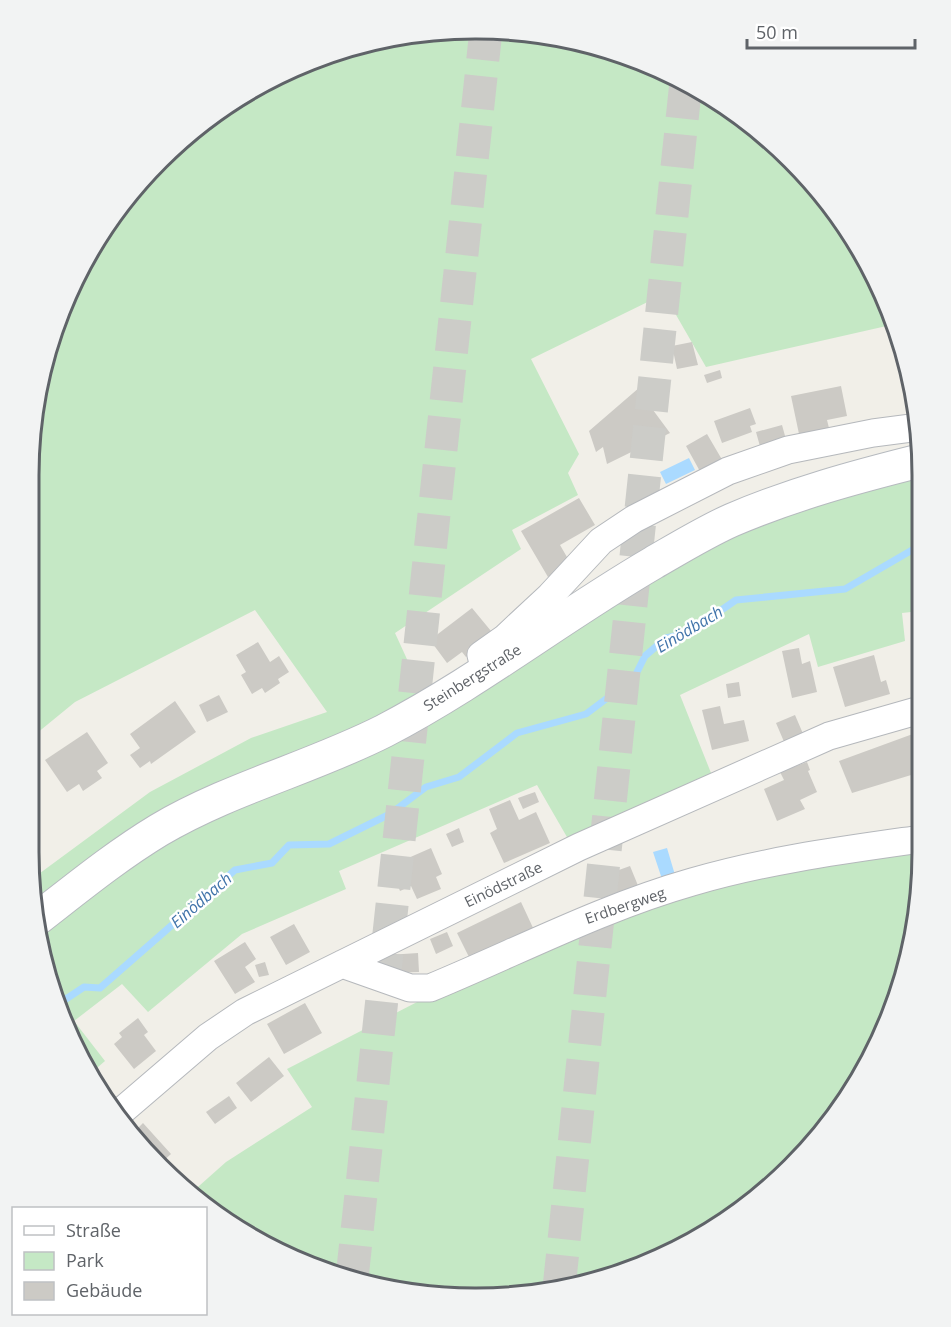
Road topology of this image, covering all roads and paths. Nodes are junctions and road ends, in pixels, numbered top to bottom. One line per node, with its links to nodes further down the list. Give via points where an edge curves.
1 (909, 428): 3 (street, via 788,450 728,471 634,519 602,541 550,596 481,655)
2 (912, 463): 3 (main road, Steinbergstraße, via 820,487 732,520 618,583)
3 (485, 671): 6 (main road, Steinbergstraße, via 385,730 300,770 249,787 160,830)
4 (912, 713): 7 (street, Einödstraße, via 829,736 579,847)
5 (912, 840): 7 (street, Erdbergweg, via 773,861 691,882 581,921 429,988 410,988)
6 (44, 914)
7 (342, 964): 8 (street, Einödstraße, via 245,1012 208,1037)
8 (124, 1109)

